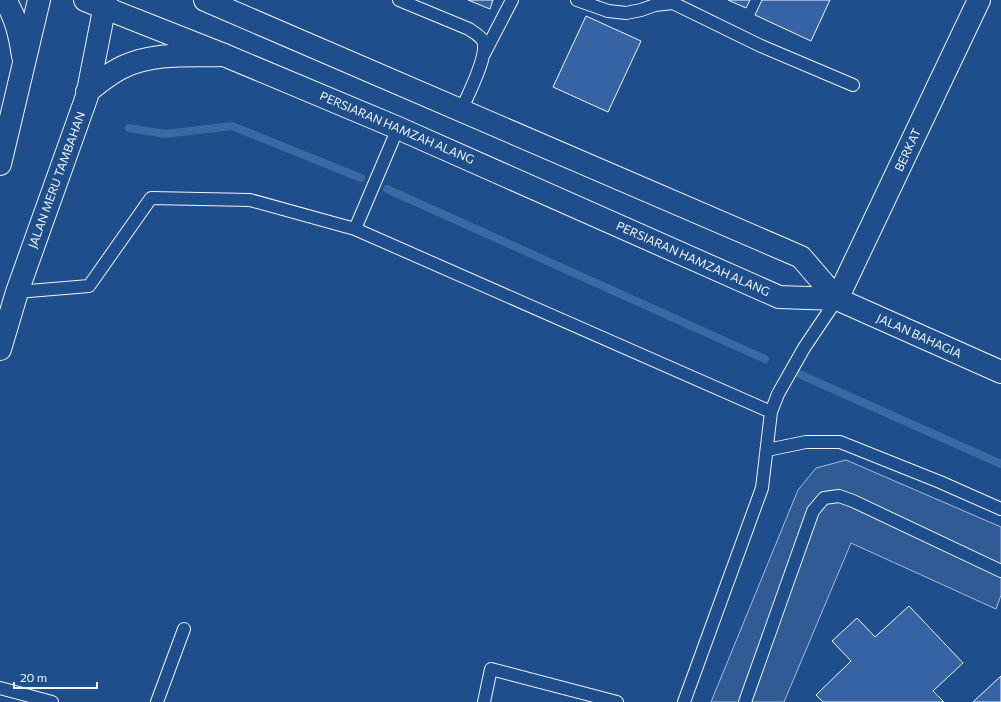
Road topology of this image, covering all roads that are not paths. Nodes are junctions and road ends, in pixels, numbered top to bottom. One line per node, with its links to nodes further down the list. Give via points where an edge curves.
1 (5, 0): 11 (main road, via 19,31)
2 (39, 0): 11 (main road)
3 (205, 0): 14 (main road)
4 (399, 0): 9 (lane, via 478,35 483,41)
5 (512, 0): 9 (lane)
6 (577, 0): 12 (lane, via 608,11 626,13 672,3 761,46)
7 (980, 0): 19 (main road, BERKAT)
8 (98, 3): 10 (main road, PERSIARAN HAMZAH ALANG); 13 (main road, JALAN MERU TAMBAHAN)
9 (484, 54): 14 (lane)
10 (224, 55): 13 (main road, via 143,59 112,73); 15 (main road, PERSIARAN HAMZAH ALANG)
11 (24, 67): 16 (main road)
12 (853, 85)
13 (87, 94): 18 (main road, JALAN MERU TAMBAHAN)
14 (461, 111): 19 (main road, via 801,257)
15 (398, 128): 17 (lane); 19 (main road, PERSIARAN HAMZAH ALANG, via 779,297)
16 (2, 157)
17 (355, 229): 18 (lane, via 250,200 151,198 89,286); 22 (lane)
18 (18, 292): 20 (main road, JALAN MERU TAMBAHAN)
19 (837, 299): 21 (main road, JALAN BAHAGIA); 22 (lane, via 804,348 778,394)
20 (0, 349)
21 (1001, 372)
22 (771, 412): 23 (lane)
23 (767, 450): 24 (lane, via 806,442 840,442); 32 (lane, via 762,488)
24 (1001, 509)
25 (1001, 571): 33 (lane, via 853,501 839,496 824,498 813,511)
26 (184, 628): 29 (lane)
27 (0, 688): 28 (lane)
28 (52, 702)
29 (157, 702)
30 (484, 702): 31 (lane, via 491,669)
31 (617, 702)
32 (684, 702)
33 (745, 702)

